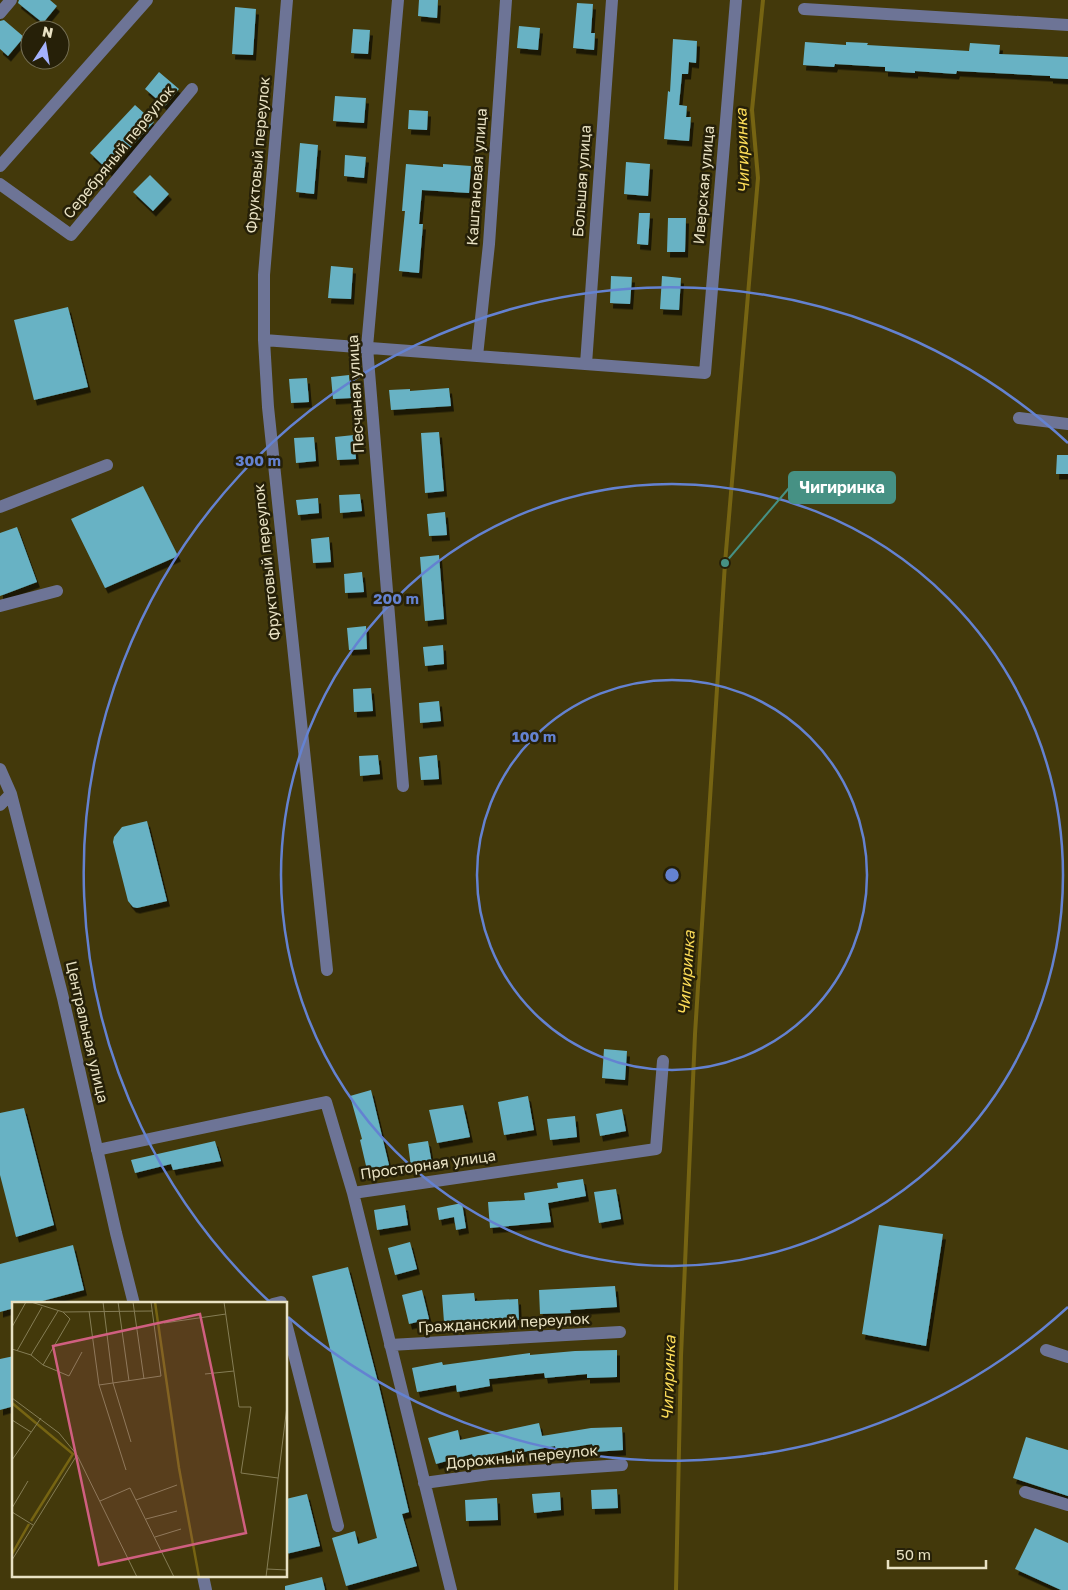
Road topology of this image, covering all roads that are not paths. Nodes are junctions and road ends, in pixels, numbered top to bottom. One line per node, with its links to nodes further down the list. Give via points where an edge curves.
1 (11, 0): 9 (street)
2 (147, 0): 12 (street)
3 (287, 0): 14 (street, Фруктовый переулок, via 264,275)
4 (398, 0): 15 (street, Песчаная улица)
5 (506, 0): 16 (street, Каштановая улица)
6 (612, 0): 17 (street, Большая улица)
7 (736, 0): 17 (street, Иверская улица, via 705,373)
8 (804, 9): 10 (street)
9 (0, 12)
10 (1068, 25)
11 (192, 89): 13 (street, Серебряный переулок, via 71,235)
12 (0, 166)
13 (0, 184)
14 (264, 340): 15 (street); 28 (street, Фруктовый переулок, via 268,407)
15 (367, 347): 16 (street); 25 (street, Песчаная улица)
16 (477, 356): 17 (street)
17 (586, 364)
18 (1019, 418): 19 (street)
19 (1068, 424)
20 (107, 465): 21 (street)
21 (0, 507)
22 (57, 591): 23 (street)
23 (0, 606)
24 (0, 769): 26 (street, Центральная улица)
25 (402, 786)
26 (11, 794): 27 (street); 30 (street, Центральная улица, via 63,998)
27 (0, 805)
28 (327, 970)
29 (662, 1061): 31 (street, Просторная улица, via 656,1149)
30 (97, 1150): 31 (street, Просторная улица, via 326,1102); 32 (street, Центральная улица)
31 (353, 1192): 35 (street)
32 (134, 1302)
33 (288, 1331): 42 (street)
34 (620, 1332): 35 (street, Гражданский переулок)
35 (390, 1345): 39 (street)
36 (1046, 1350): 37 (street)
37 (1068, 1357)
38 (622, 1465): 39 (street, Дорожный переулок, via 490,1474)
39 (424, 1483): 43 (street)
40 (1026, 1492): 41 (street)
41 (1068, 1505)
42 (338, 1526)
43 (451, 1590)

